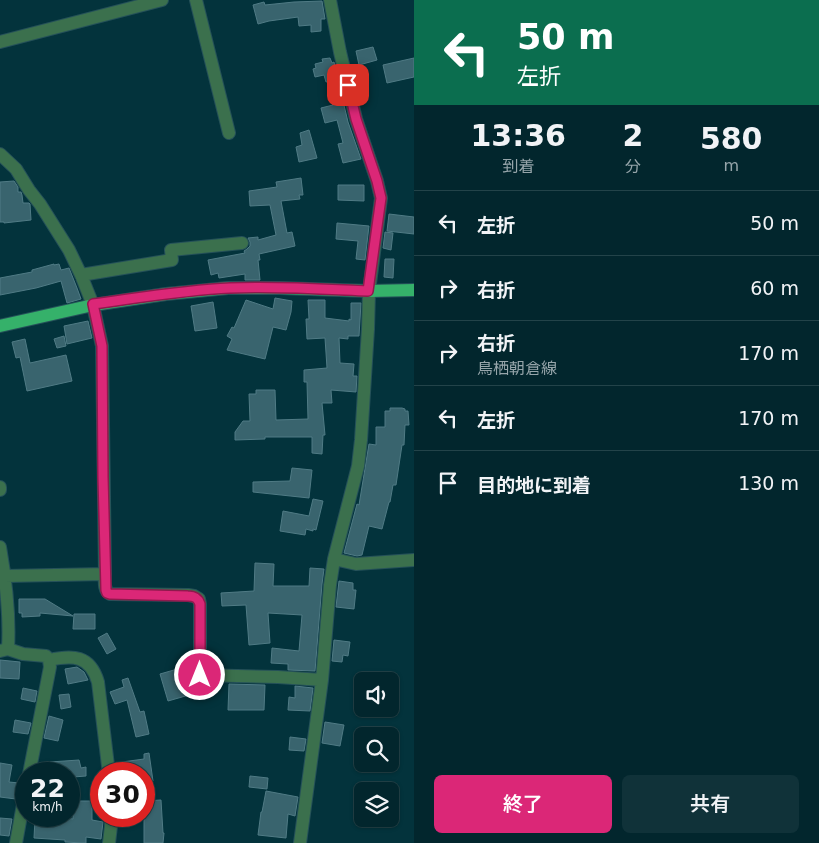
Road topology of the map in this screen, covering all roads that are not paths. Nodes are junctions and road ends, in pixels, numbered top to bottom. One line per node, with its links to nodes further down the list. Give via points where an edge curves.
1 (162, 0): 4 (street)
2 (196, 0): 5 (street)
3 (330, 0): 10 (street, via 356,119 381,198)
4 (0, 42)
5 (229, 134)
6 (0, 154): 8 (street, via 16,169 40,204)
7 (242, 242): 8 (street, via 171,250 172,260)
8 (82, 275): 11 (street)
9 (414, 290): 10 (main road)
10 (368, 291): 11 (main road, via 228,288); 14 (street, via 358,466)
11 (93, 304): 12 (main road); 16 (street, via 102,346)
12 (0, 326)
13 (0, 547): 17 (street)
14 (334, 559): 15 (street, via 356,564); 20 (street)
15 (414, 560)
16 (105, 574): 17 (street); 20 (street, via 106,590 110,594 194,596 198,599 200,675)
17 (5, 576): 18 (street, via 9,630)
18 (4, 650): 19 (street, via 46,656)
19 (49, 660): 21 (street); 22 (street, via 64,656 76,658 89,664 95,672)
20 (322, 680): 27 (street)
21 (31, 762)
22 (108, 762)
23 (19, 827): 25 (street)
24 (111, 827): 26 (street)
25 (16, 843)
26 (109, 843)
27 (300, 843)

